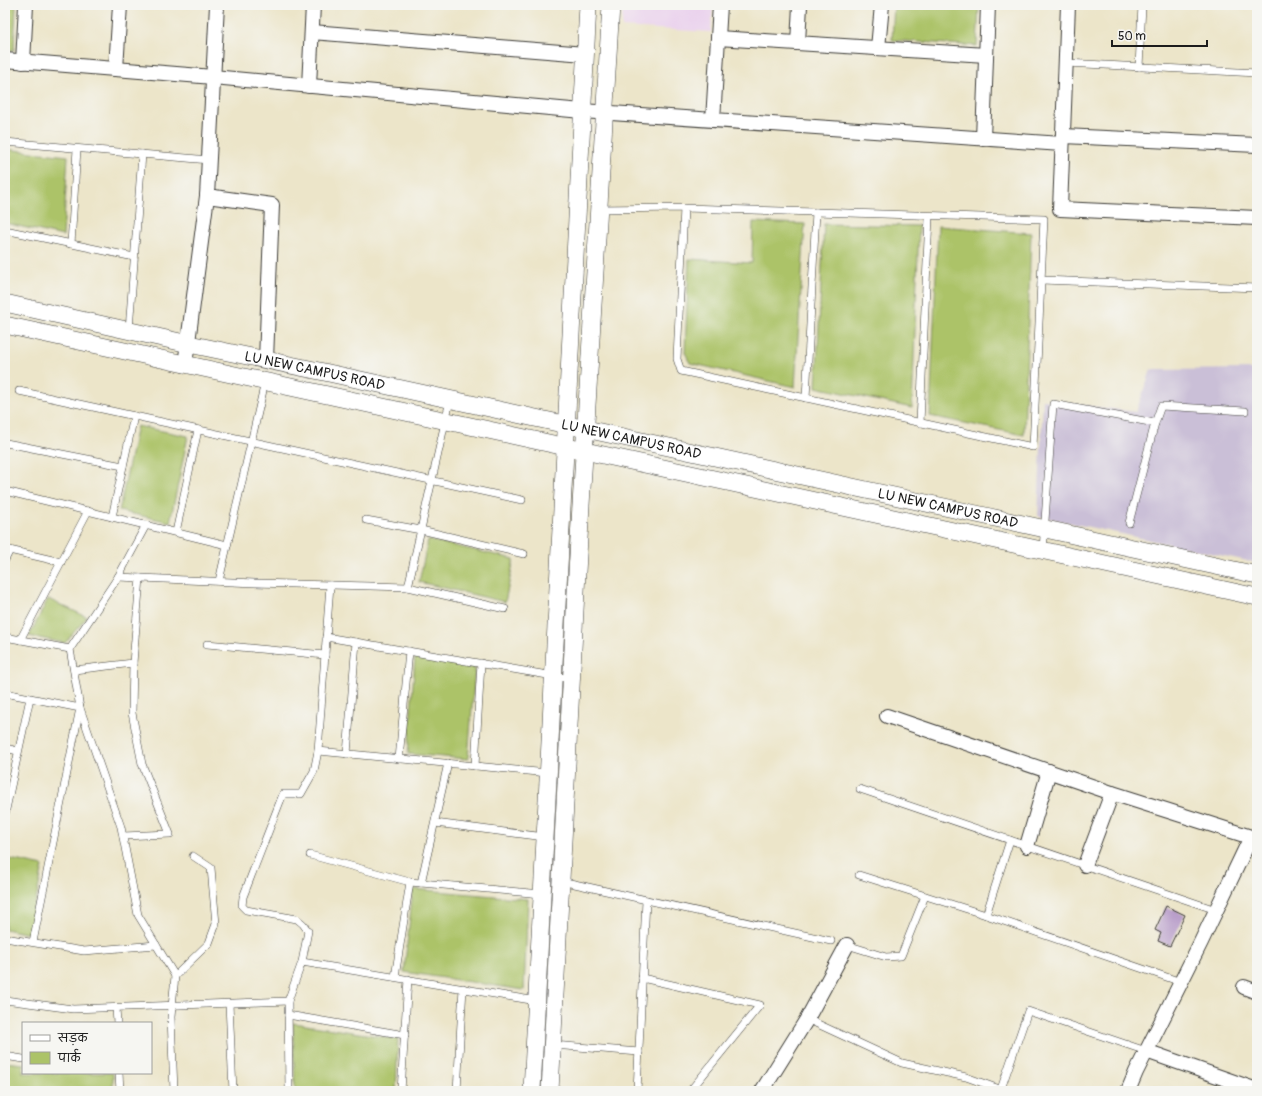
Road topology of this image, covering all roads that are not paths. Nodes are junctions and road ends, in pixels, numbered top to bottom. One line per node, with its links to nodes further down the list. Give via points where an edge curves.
1 (26, 5): 20 (street)
2 (120, 5): 23 (street)
3 (217, 5): 25 (street)
4 (313, 5): 13 (street)
5 (588, 5): 17 (street)
6 (611, 5): 28 (street)
7 (720, 5): 14 (street)
8 (800, 5): 15 (street)
9 (882, 5): 16 (street)
10 (988, 5): 18 (street)
11 (1068, 5): 21 (street)
12 (1142, 5): 22 (lane)
13 (312, 32): 17 (street); 26 (street)
14 (718, 38): 15 (street); 29 (street)
15 (798, 43): 16 (street)
16 (878, 48): 18 (street)
17 (585, 54): 27 (street)
18 (986, 56): 30 (street)
19 (5, 60): 20 (street)
20 (23, 62): 23 (street)
21 (1066, 63): 22 (lane); 31 (street)
22 (1139, 67): 24 (lane)
23 (116, 69): 25 (street)
24 (1257, 73)
25 (213, 77): 26 (street); 36 (street)
26 (309, 86): 27 (street)
27 (582, 111): 28 (street); 63 (street)
28 (605, 112): 29 (street); 38 (street)
29 (713, 120): 30 (street)
30 (983, 139): 31 (street)
31 (1062, 140): 33 (street); 42 (street, via 1060,209)
32 (5, 142): 34 (lane)
33 (1257, 145)
34 (77, 148): 35 (lane); 44 (lane)
35 (142, 154): 36 (lane); 45 (lane)
36 (209, 160): 37 (street)
37 (207, 196): 51 (street); 52 (street, via 272,205)
38 (599, 208): 39 (lane); 64 (street)
39 (684, 208): 40 (lane); 56 (lane, via 677,359 681,371)
40 (816, 212): 41 (lane); 56 (lane)
41 (929, 216): 46 (lane, via 1044,219); 61 (lane)
42 (1257, 218)
43 (5, 230): 44 (lane)
44 (71, 244): 45 (lane)
45 (134, 257): 50 (lane)
46 (1041, 280): 47 (lane); 61 (lane, via 1033,447)
47 (1257, 288)
48 (5, 303): 50 (street, LU NEW CAMPUS ROAD)
49 (5, 325): 53 (street, LU NEW CAMPUS ROAD)
50 (129, 330): 51 (street, LU NEW CAMPUS ROAD)
51 (189, 344): 52 (street, LU NEW CAMPUS ROAD); 53 (street)
52 (266, 360): 57 (street, LU NEW CAMPUS ROAD)
53 (185, 365): 54 (street, LU NEW CAMPUS ROAD)
54 (265, 382): 60 (street, LU NEW CAMPUS ROAD); 67 (lane)
55 (19, 391): 59 (lane)
56 (806, 398): 61 (lane)
57 (450, 399): 60 (lane); 63 (street, LU NEW CAMPUS ROAD)
58 (1244, 411): 62 (lane, via 1161,406)
59 (134, 416): 65 (lane); 70 (lane)
60 (446, 421): 68 (street, LU NEW CAMPUS ROAD); 71 (lane)
61 (920, 423)
62 (1155, 423): 77 (lane); 79 (lane, via 1053,404)
63 (566, 424): 64 (street, LU NEW CAMPUS ROAD); 68 (street)
64 (586, 429): 69 (street); 79 (street, LU NEW CAMPUS ROAD)
65 (198, 430): 67 (lane); 81 (lane)
66 (6, 442): 70 (lane)
67 (251, 442): 71 (lane); 82 (lane)
68 (565, 446): 69 (street, LU NEW CAMPUS ROAD); 107 (street)
69 (585, 450): 84 (street, LU NEW CAMPUS ROAD); 108 (street)
70 (123, 466): 75 (lane)
71 (432, 481): 73 (lane); 80 (lane)
72 (5, 491): 74 (lane)
73 (522, 500)
74 (88, 511): 75 (lane); 87 (lane)
75 (112, 516): 78 (lane)
76 (366, 520): 80 (lane)
77 (1129, 523)
78 (146, 525): 81 (lane); 89 (lane)
79 (1045, 529): 84 (lane); 88 (street, LU NEW CAMPUS ROAD)
80 (421, 530): 85 (lane); 93 (lane)
81 (176, 532): 82 (lane)
82 (227, 545): 91 (lane)
83 (8, 549): 86 (lane); 87 (lane)
84 (1043, 550): 94 (street, LU NEW CAMPUS ROAD)
85 (524, 554)
86 (5, 560)
87 (61, 562): 98 (lane)
88 (1257, 575)
89 (118, 577): 90 (lane); 101 (lane)
90 (140, 578): 91 (lane); 104 (lane)
91 (219, 581): 92 (lane)
92 (330, 585): 93 (lane); 97 (lane)
93 (408, 587): 95 (lane)
94 (1257, 597)
95 (505, 609)
96 (5, 637): 98 (lane)
97 (326, 637): 99 (lane); 103 (lane)
98 (20, 640): 101 (lane)
99 (356, 642): 102 (lane); 116 (lane)
100 (207, 644): 103 (lane)
101 (70, 650): 106 (lane)
102 (409, 651): 105 (lane); 117 (lane)
103 (325, 655): 115 (lane)
104 (133, 663): 106 (lane); 126 (lane, via 132,713 142,764 170,834)
105 (481, 663): 107 (lane); 119 (lane)
106 (74, 670): 111 (lane)
107 (553, 676): 108 (lane); 121 (street)
108 (571, 679): 132 (street)
109 (5, 693): 110 (lane)
110 (30, 698): 111 (lane); 114 (lane)
111 (80, 708): 126 (lane); 146 (lane)
112 (887, 716): 120 (street)
113 (5, 748): 114 (lane)
114 (18, 751): 124 (lane)
115 (318, 751): 116 (lane); 149 (lane, via 314,771 301,794 283,794 243,897 242,906 246,910 297,920 303,924 308,931)
116 (347, 754): 117 (lane)
117 (400, 759): 118 (lane)
118 (448, 763): 119 (lane); 125 (lane)
119 (475, 766): 121 (lane)
120 (1049, 771): 123 (street); 130 (street)
121 (548, 773): 129 (street)
122 (860, 789): 128 (lane)
123 (1112, 793): 127 (street); 134 (street)
124 (5, 814)
125 (435, 823): 129 (lane); 138 (lane)
126 (122, 836): 147 (lane, via 138,915)
127 (1254, 838): 142 (street)
128 (1010, 840): 130 (lane); 143 (lane)
129 (545, 845): 132 (street); 139 (street)
130 (1027, 846): 134 (lane)
131 (310, 855): 137 (lane)
132 (562, 855): 136 (street)
133 (193, 856): 150 (lane, via 211,868 216,924 209,943)
134 (1085, 865): 142 (lane)
135 (859, 875): 140 (lane)
136 (560, 881): 141 (lane); 166 (street)
137 (410, 882): 138 (lane); 151 (lane)
138 (421, 883): 139 (lane)
139 (542, 894): 158 (street)
140 (925, 896): 143 (lane); 148 (lane, via 901,956 886,957)
141 (646, 900): 145 (lane); 152 (lane)
142 (1216, 910): 154 (street)
143 (986, 915): 154 (lane)
144 (5, 938): 146 (lane)
145 (831, 941)
146 (33, 942): 147 (lane, via 84,951)
147 (156, 945): 150 (lane)
148 (847, 945): 163 (street)
149 (302, 962): 151 (lane); 157 (lane)
150 (175, 976): 160 (lane)
151 (395, 977): 153 (lane)
152 (642, 978): 168 (lane); 183 (lane, via 760,1004)
153 (408, 979): 155 (lane); 165 (lane)
154 (1181, 982): 167 (street)
155 (463, 988): 158 (lane); 179 (lane)
156 (5, 1000): 161 (lane, via 73,1009)
157 (288, 1001): 159 (lane); 162 (lane)
158 (537, 1001): 180 (street)
159 (230, 1004): 160 (lane); 176 (lane)
160 (172, 1006): 161 (lane); 175 (lane)
161 (116, 1008): 164 (lane)
162 (288, 1015): 165 (lane); 177 (lane)
163 (807, 1019): 172 (lane, via 902,1063 966,1077); 184 (street)
164 (117, 1022)
165 (405, 1035): 178 (lane)
166 (552, 1045): 168 (lane); 181 (street)
167 (1146, 1051): 172 (lane, via 1028,1011); 173 (street); 185 (street)
168 (639, 1052): 182 (lane)
169 (5, 1056): 170 (lane)
170 (22, 1059)
171 (119, 1074): 174 (lane)
172 (1003, 1090)
173 (1257, 1090)
174 (120, 1091)
175 (174, 1091)
176 (233, 1091)
177 (289, 1091)
178 (402, 1091)
179 (457, 1091)
180 (532, 1091)
181 (550, 1091)
182 (637, 1091)
183 (690, 1091)
184 (762, 1091)
185 (1128, 1091)

